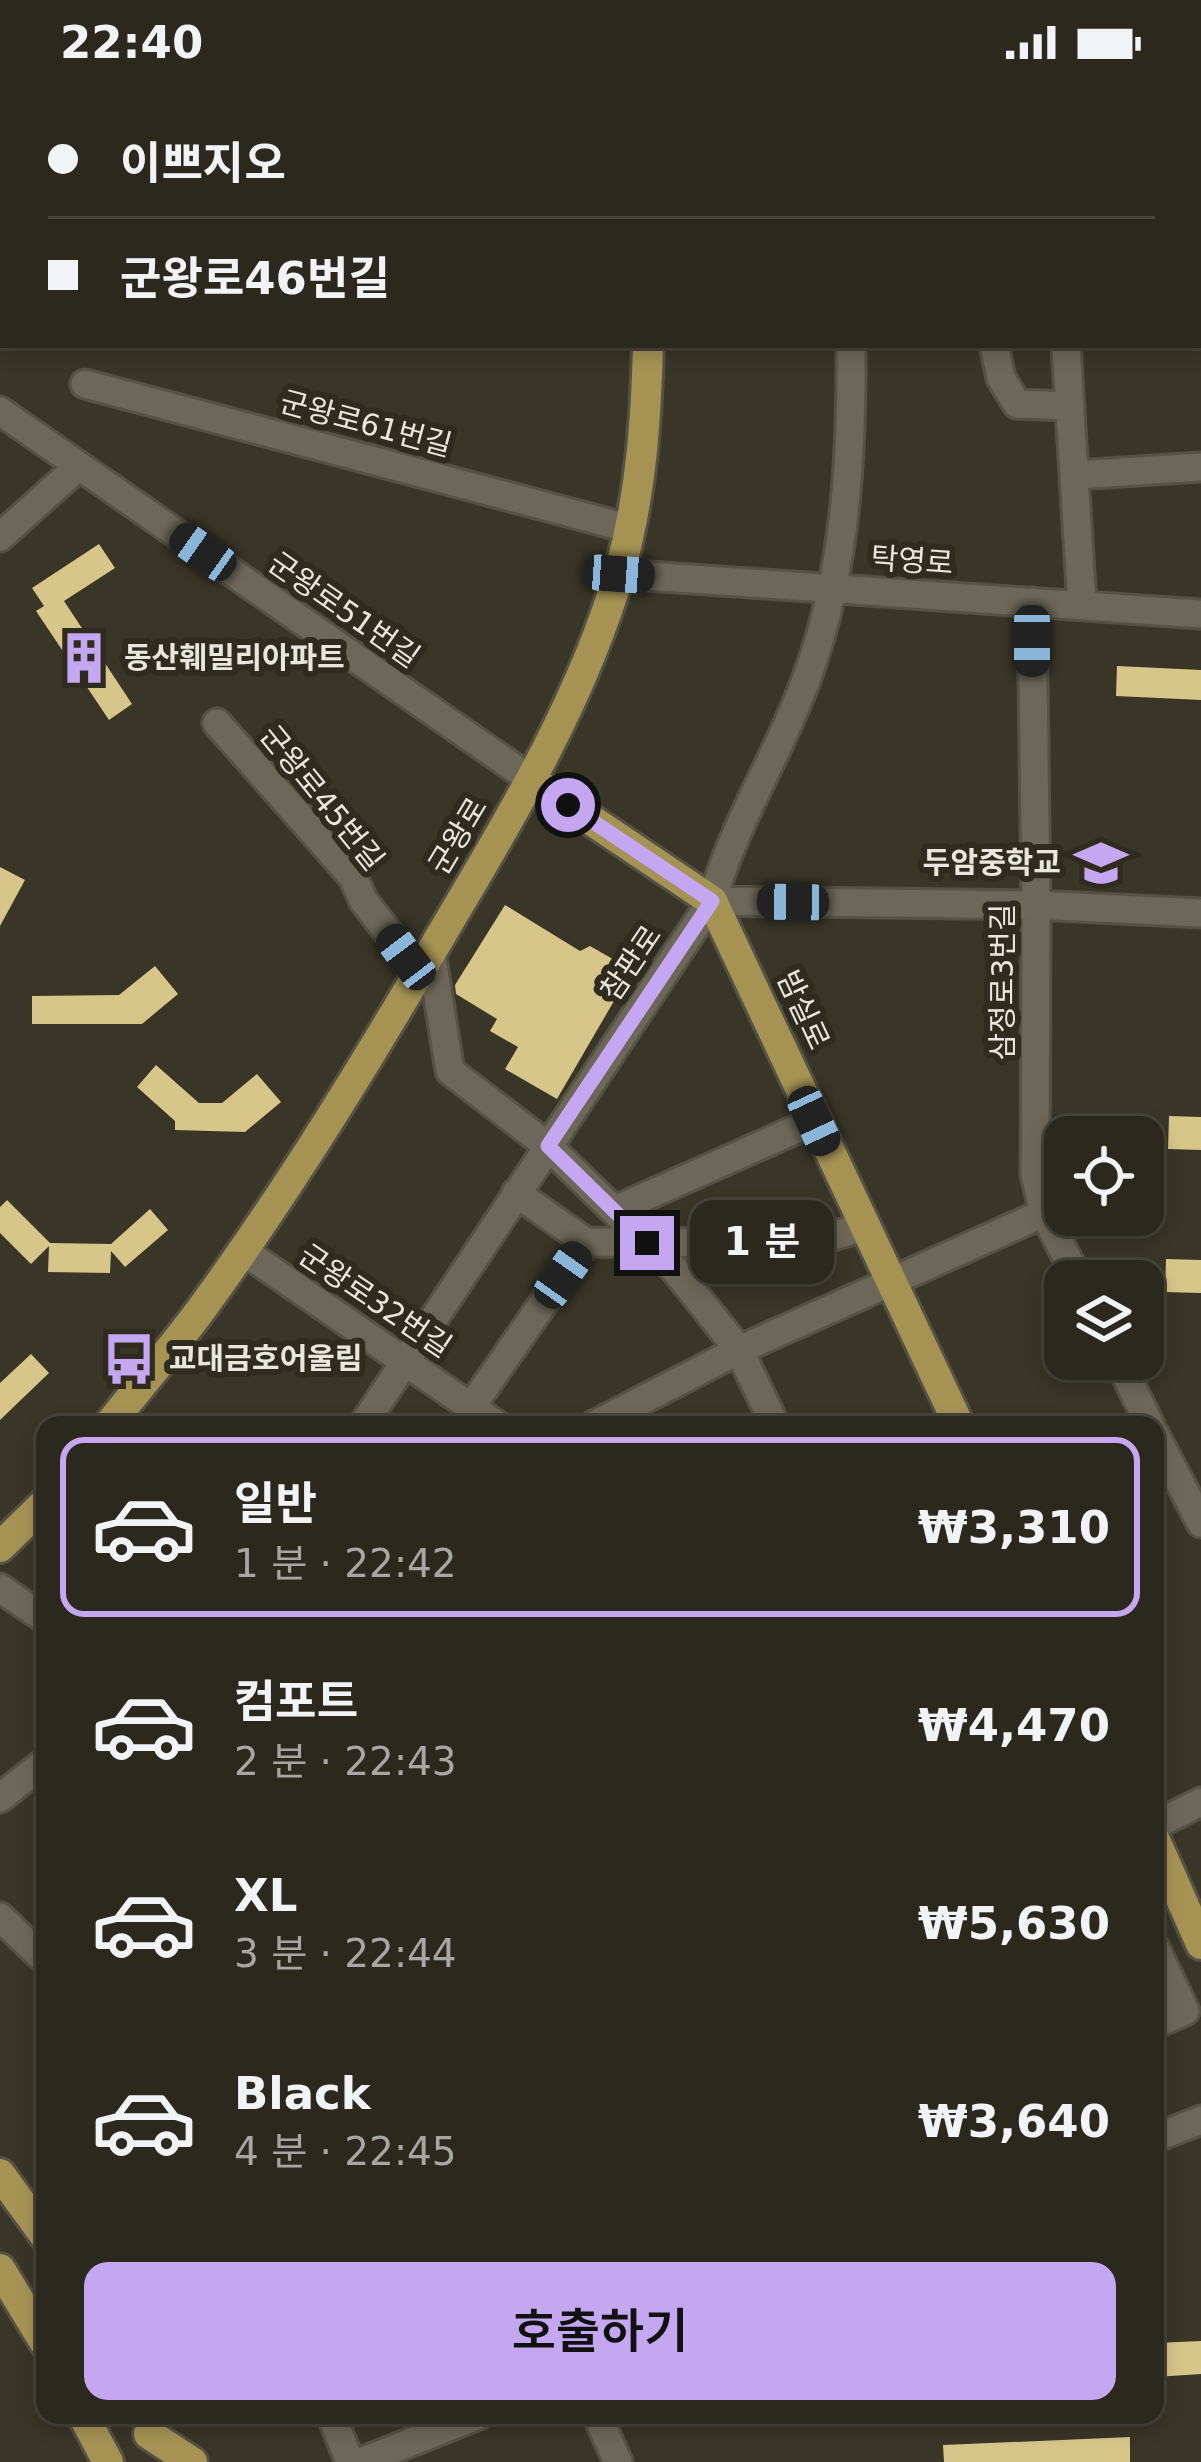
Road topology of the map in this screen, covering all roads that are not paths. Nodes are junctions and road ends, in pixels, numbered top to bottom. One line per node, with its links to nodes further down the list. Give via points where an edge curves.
1 (648, 348): 11 (main road, 군왕로)
2 (851, 348): 14 (street, 참판로, via 849,476)
3 (995, 348): 6 (street, via 1016,404)
4 (1066, 348): 6 (street)
5 (85, 384): 11 (street, 군왕로61번길)
6 (1070, 406): 10 (street)
7 (0, 411): 8 (street, 군왕로51번길)
8 (80, 466): 12 (street); 19 (street, 군왕로51번길)
9 (1201, 467): 10 (street)
10 (1075, 476): 16 (street)
11 (631, 529): 13 (main road, 군왕로)
12 (0, 537)
13 (619, 574): 14 (street, 탁영로); 19 (main road, 군왕로)
14 (832, 589): 15 (street, 탁영로); 20 (street, 참판로, via 798,701 723,860)
15 (1032, 602): 16 (street, 탁영로); 21 (street, 삼정로3번길)
16 (1082, 605): 17 (street, 탁영로)
17 (1201, 614)
18 (217, 723): 23 (street, 군왕로45번길)
19 (532, 781): 20 (main road); 23 (main road, 군왕로)
20 (712, 901): 21 (street); 24 (main road, 밤실로); 25 (street, 참판로)
21 (1036, 905): 22 (street); 28 (street, 삼정로3번길, via 1035,1174)
22 (1201, 914)
23 (425, 963): 25 (street, via 450,1071); 32 (main road, 군왕로)
24 (814, 1121): 27 (street); 29 (main road, 밤실로)
25 (548, 1146): 26 (street, 참판로); 27 (street)
26 (516, 1193): 30 (street); 35 (street, 참판로)
27 (615, 1210): 31 (street)
28 (1044, 1213): 33 (street)
29 (863, 1227): 31 (street, via 810,1243); 33 (main road, 밤실로)
30 (586, 1242): 31 (street); 37 (street)
31 (647, 1243): 34 (street)
32 (242, 1250): 35 (street, 군왕로32번길); 38 (main road, 군왕로)
33 (890, 1281): 34 (street); 43 (main road, 밤실로)
34 (740, 1350): 41 (street); 42 (street)
35 (404, 1360): 37 (street, 군왕로32번길); 39 (street, 참판로)
36 (1128, 1380): 44 (street)
37 (471, 1407): 40 (street, 군왕로32번길)
38 (117, 1416)
39 (369, 1416)
40 (484, 1416)
41 (612, 1416)
42 (771, 1416)
43 (954, 1416)
44 (1146, 1416)
45 (1166, 1485): 47 (street)
46 (36, 1512): 48 (main road)
47 (1201, 1523)
48 (0, 1547)
49 (0, 1588): 50 (street)
50 (36, 1613)
51 (36, 1769): 52 (street)
52 (0, 1798)
53 (1201, 1802): 54 (street)
54 (1164, 1820)
55 (1164, 1860): 57 (main road)
56 (0, 1917): 58 (street)
57 (1201, 1944)
58 (36, 1951)
59 (1164, 1967): 60 (street, via 1185,2011)
60 (1164, 2020)
61 (1201, 2120): 62 (street)
62 (1164, 2134)
63 (0, 2174): 64 (main road)
64 (36, 2224)
65 (2, 2277): 66 (main road)
66 (36, 2329)
67 (88, 2424): 72 (main road)
68 (335, 2424): 74 (street)
69 (456, 2424): 75 (street)
70 (601, 2424): 76 (street)
71 (150, 2437): 73 (main road)
72 (108, 2462)
73 (192, 2462)
74 (350, 2462)
75 (361, 2462)
76 (618, 2462)

